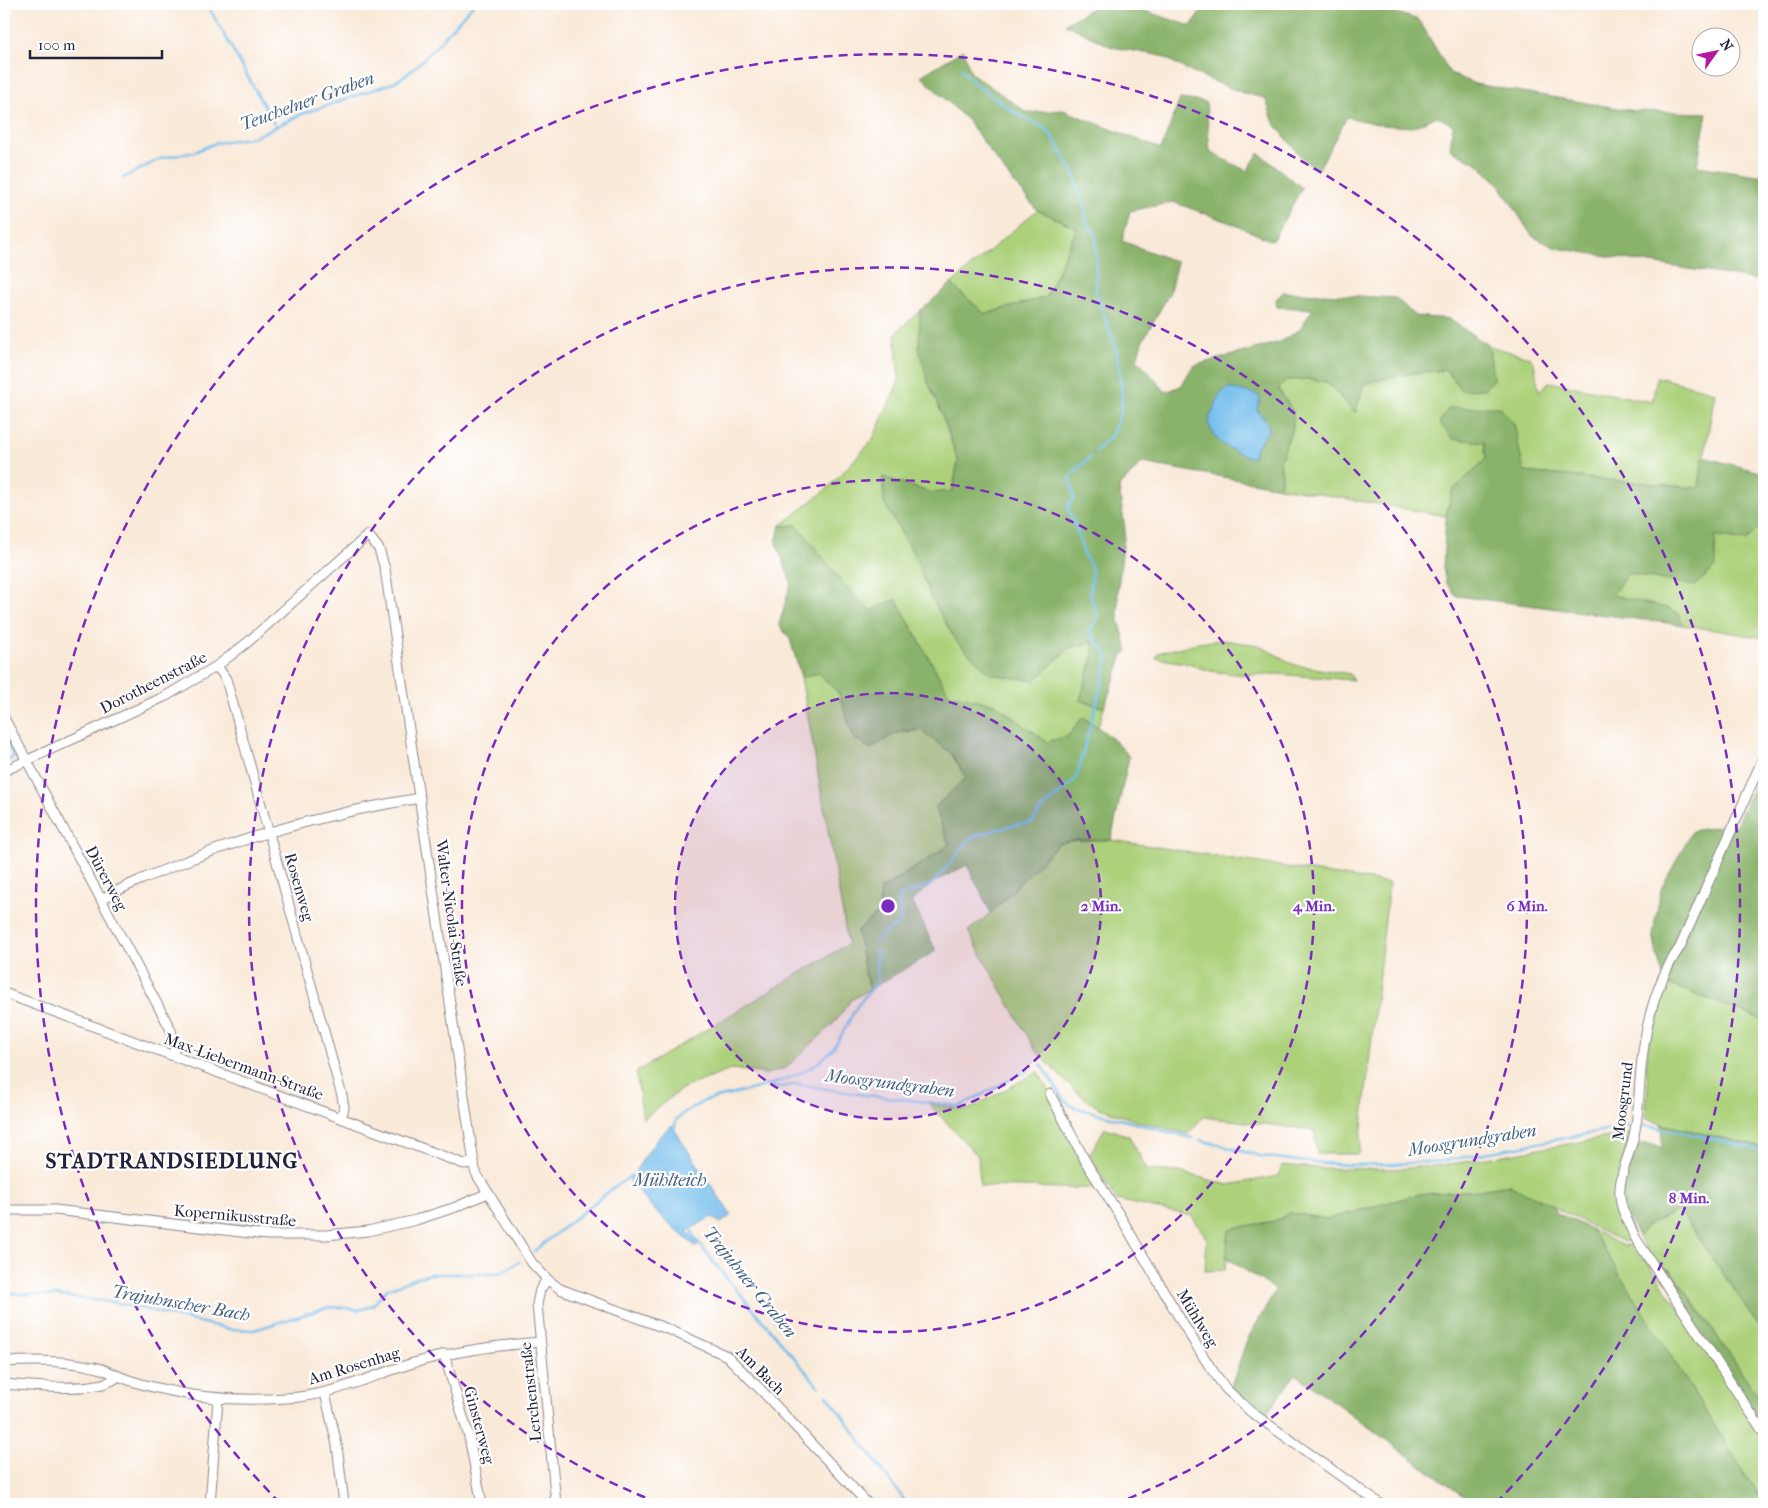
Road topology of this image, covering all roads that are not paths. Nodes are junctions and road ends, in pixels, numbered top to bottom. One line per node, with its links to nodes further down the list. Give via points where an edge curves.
1 (368, 535): 2 (street, Dorotheenstraße); 7 (street, Walter-Nicolai-Straße, via 379,550 385,569)
2 (217, 666): 5 (street, Dorotheenstraße, via 166,696); 8 (street, Rosenweg, via 226,679)
3 (4, 718): 5 (street, Dürerweg)
4 (1764, 756): 25 (street, Moosgrund, via 1651,1009 1635,1131 1620,1197 1624,1216 1636,1239)
5 (26, 760): 6 (street, Dorotheenstraße); 9 (street, Dürerweg)
6 (4, 771)
7 (420, 798): 8 (street, via 336,814); 14 (street, Walter-Nicolai-Straße)
8 (269, 832): 9 (street, via 206,852); 13 (street, Rosenweg, via 342,1096 344,1108)
9 (101, 900): 11 (street, Dürerweg, via 171,1030 175,1047)
10 (4, 993): 11 (street, Max-Liebermann-Straße)
11 (173, 1055): 13 (street, Max-Liebermann-Straße)
12 (1050, 1094): 31 (street, Mühlweg, via 1087,1164 1226,1389 1251,1412)
13 (341, 1118): 14 (street, Max-Liebermann-Straße, via 464,1164)
14 (474, 1163): 15 (street, Walter-Nicolai-Straße, via 477,1175)
15 (488, 1192): 16 (street, Kopernikusstraße, via 477,1199 416,1220 368,1231 326,1235 267,1235 55,1210); 17 (street, Walter-Nicolai-Straße, via 532,1262)
16 (4, 1210)
17 (547, 1279): 18 (street, Lerchenstraße, via 537,1304); 30 (street, Am Bach, via 565,1291 670,1330 726,1356)
18 (540, 1342): 19 (street, Am Rosenhag); 29 (street, Lerchenstraße)
19 (444, 1354): 23 (street, Am Rosenhag); 28 (street, Ginsterweg, via 469,1437)
20 (4, 1362): 21 (street, Am Rosenhag, via 58,1361 95,1367)
21 (118, 1376): 22 (street, via 108,1383 77,1387); 24 (street, Am Rosenhag, via 165,1390)
22 (4, 1384)
23 (325, 1393): 24 (street, Am Rosenhag, via 287,1398); 27 (street, via 337,1445)
24 (218, 1399): 26 (street)
25 (1764, 1433)
26 (210, 1504)
27 (344, 1504)
28 (482, 1504)
29 (556, 1504)
30 (868, 1504)
31 (1380, 1504)

